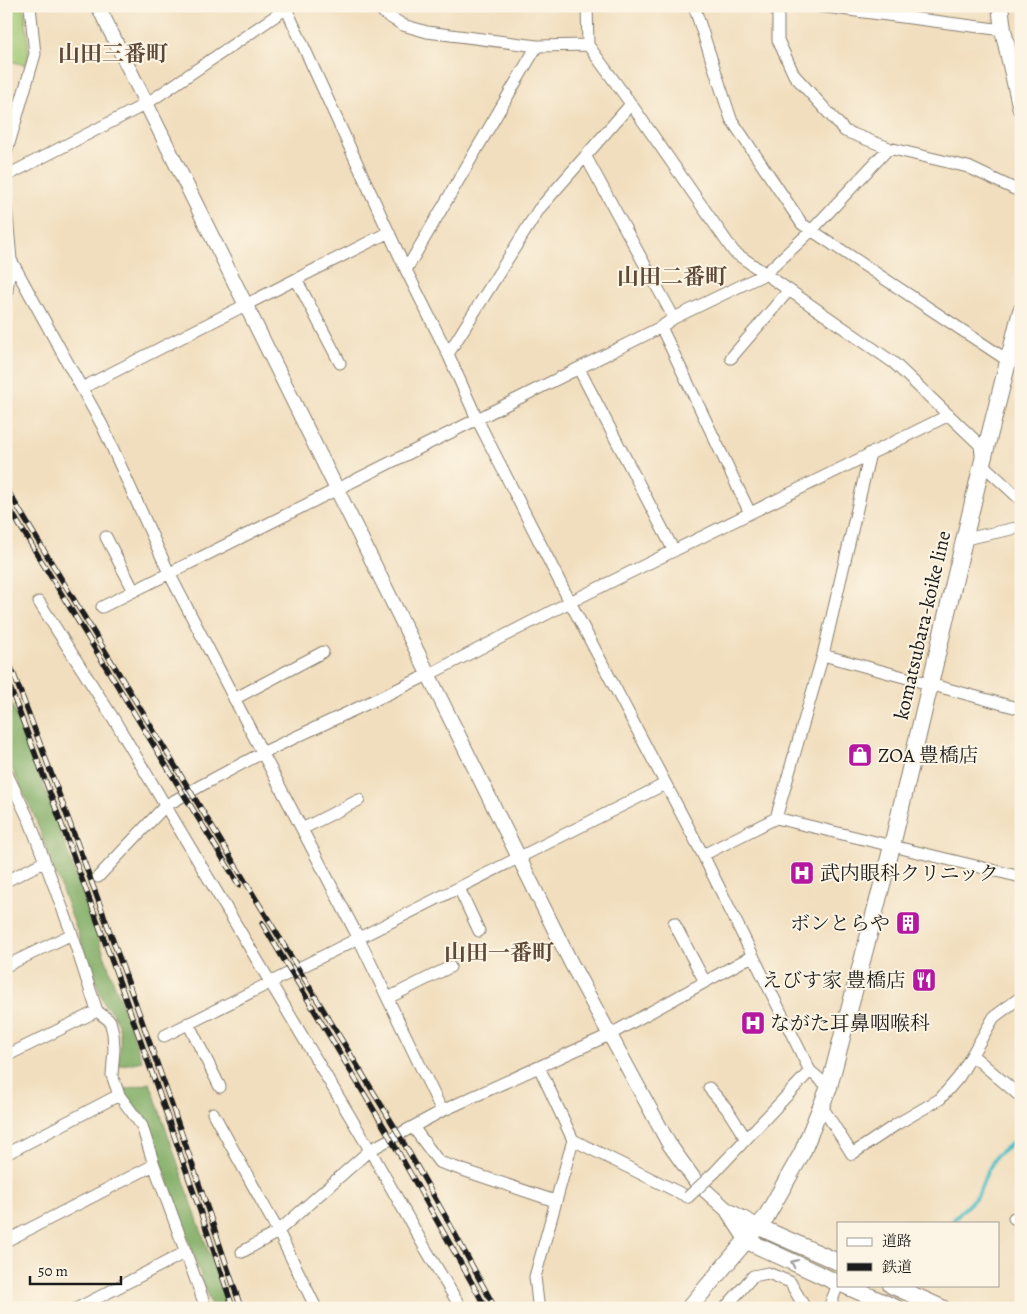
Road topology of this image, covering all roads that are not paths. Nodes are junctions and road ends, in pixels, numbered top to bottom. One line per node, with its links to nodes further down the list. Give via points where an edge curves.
1 (30, 6): 17 (street, via 36,54)
2 (98, 6): 13 (street)
3 (378, 6): 12 (street, via 384,14 412,29)
4 (587, 6): 11 (street)
5 (694, 6): 22 (street, via 731,120 802,224)
6 (778, 6): 16 (street, via 778,40 794,76 845,131)
7 (818, 6): 10 (street)
8 (1000, 6): 10 (main road)
9 (287, 7): 13 (street); 23 (street)
10 (1003, 30): 15 (main road)
11 (588, 45): 12 (street); 14 (street)
12 (537, 46): 25 (street)
13 (146, 104): 19 (street); 30 (street)
14 (631, 104): 18 (street); 26 (street, via 734,252)
15 (1021, 109)
16 (889, 148): 20 (street, via 968,167); 22 (street)
17 (6, 154)
18 (586, 157): 32 (street); 34 (street, via 539,210)
19 (6, 176)
20 (1021, 192)
21 (6, 205): 24 (street)
22 (811, 231): 26 (street); 36 (street)
23 (388, 232): 25 (street); 27 (street)
24 (11, 260): 29 (street); 39 (street)
25 (406, 270): 34 (street)
26 (765, 274): 28 (street); 32 (street)
27 (296, 279): 30 (street); 37 (street)
28 (789, 290): 35 (street); 40 (street, via 894,363)
29 (6, 298)
30 (245, 305): 39 (street); 44 (street)
31 (1021, 311): 36 (main road, komatsubara-koike line)
32 (674, 318): 33 (street)
33 (661, 327): 38 (street); 46 (street)
34 (448, 354): 41 (street)
35 (731, 358)
36 (1007, 360): 43 (main road, komatsubara-koike line)
37 (340, 363)
38 (579, 369): 41 (street); 50 (street)
39 (82, 388): 51 (street)
40 (949, 414): 42 (street); 43 (street, via 980,445)
41 (477, 418): 44 (street); 54 (street)
42 (870, 453): 46 (street); 57 (street)
43 (982, 464): 45 (street); 49 (main road, komatsubara-koike line)
44 (335, 490): 51 (street); 58 (street)
45 (1021, 500)
46 (750, 513): 50 (street)
47 (1021, 527): 49 (street)
48 (106, 537): 52 (street)
49 (965, 539): 59 (main road, komatsubara-koike line)
50 (674, 551): 54 (street)
51 (169, 573): 52 (street); 60 (street)
52 (134, 591): 55 (street)
53 (39, 602): 67 (street)
54 (570, 602): 58 (street); 64 (street)
55 (102, 607)
56 (323, 652): 60 (street)
57 (823, 655): 59 (street); 68 (street)
58 (428, 675): 62 (street); 72 (street)
59 (930, 685): 61 (street); 70 (main road, komatsubara-koike line)
60 (234, 699): 62 (street)
61 (1021, 709)
62 (262, 753): 67 (street); 69 (street)
63 (6, 772): 65 (street)
64 (665, 784): 71 (street); 72 (street)
65 (10, 788): 73 (street, via 30,822)
66 (359, 800): 69 (street)
67 (165, 806): 74 (street); 85 (street)
68 (776, 818): 70 (street); 71 (street)
69 (302, 829): 81 (street)
70 (891, 846): 75 (street); 97 (main road, komatsubara-koike line)
71 (703, 855): 82 (street)
72 (518, 858): 77 (street); 91 (street)
73 (44, 862): 76 (street); 80 (street)
74 (98, 877)
75 (1021, 877)
76 (6, 881)
77 (459, 888): 79 (street); 81 (street)
78 (674, 923): 86 (street)
79 (479, 931)
80 (72, 934): 83 (street); 89 (street)
81 (358, 937): 85 (street); 88 (street)
82 (752, 956): 86 (street); 96 (street)
83 (6, 966)
84 (450, 968): 88 (street)
85 (269, 982): 90 (street); 108 (street)
86 (705, 982): 91 (street)
87 (1021, 997): 93 (street, via 994,1017)
88 (388, 998): 103 (street)
89 (97, 1011): 94 (street); 100 (street, via 110,1020 114,1033 112,1075)
90 (188, 1023): 92 (street); 98 (street)
91 (609, 1035): 95 (street); 112 (street, via 668,1144 698,1183)
92 (164, 1036)
93 (972, 1055): 101 (street); 102 (street, via 940,1099 852,1154)
94 (6, 1056)
95 (539, 1067): 103 (street); 107 (street)
96 (810, 1071): 97 (street); 106 (street)
97 (828, 1086): 102 (main road, komatsubara-koike line)
98 (220, 1087)
99 (709, 1088): 106 (street)
100 (119, 1095): 109 (street); 110 (street, via 142,1126)
101 (1021, 1098)
102 (821, 1105): 113 (main road, komatsubara-koike line, via 802,1154)
103 (442, 1111): 105 (street)
104 (213, 1113): 114 (street)
105 (413, 1127): 108 (street); 111 (street, via 439,1162)
106 (746, 1139): 107 (street, bridge, via 688,1197)
107 (573, 1140): 111 (street)
108 (370, 1150): 114 (street); 127 (street)
109 (6, 1154)
110 (154, 1165): 115 (street); 117 (street)
111 (555, 1201): 128 (street, via 535,1277)
112 (726, 1209): 113 (street); 116 (street)
113 (759, 1227): 116 (main road, komatsubara-koike line); 119 (main road)
114 (278, 1231): 118 (street); 126 (street)
115 (6, 1241)
116 (748, 1241): 120 (main road, one-way to 116); 129 (main road, komatsubara-koike line)
117 (186, 1252): 124 (street); 125 (street)
118 (242, 1252)
119 (837, 1262)
120 (837, 1283)
121 (837, 1286): 132 (street)
122 (846, 1286): 133 (main road)
123 (894, 1286): 134 (main road)
124 (78, 1308)
125 (206, 1308)
126 (316, 1308)
127 (461, 1308)
128 (540, 1308)
129 (689, 1308)
130 (725, 1308): 131 (street, via 753,1276 768,1273 790,1282)
131 (805, 1308)
132 (829, 1308)
133 (896, 1308)
134 (942, 1308)

